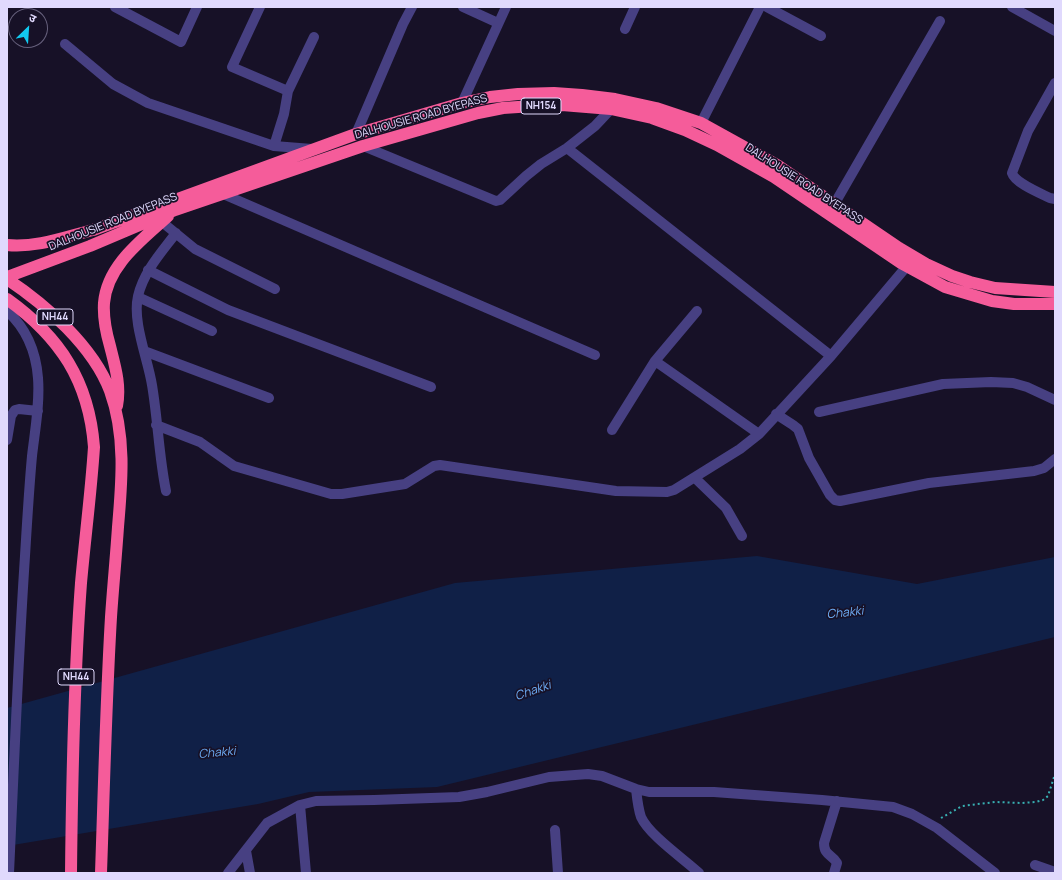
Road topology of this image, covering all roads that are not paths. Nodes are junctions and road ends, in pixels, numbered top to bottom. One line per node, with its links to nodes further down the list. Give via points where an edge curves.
1 (115, 7): 2 (street, via 181,42)
2 (197, 7)
3 (260, 7): 19 (street, via 232,67)
4 (412, 7): 23 (street, via 402,24)
5 (463, 7): 12 (street)
6 (506, 7): 12 (street)
7 (635, 7): 13 (street)
8 (760, 7): 22 (street)
9 (767, 7): 15 (street)
10 (1012, 7): 14 (street)
11 (940, 22): 30 (street)
12 (498, 23): 20 (street)
13 (625, 29)
14 (1055, 31)
15 (821, 36)
16 (314, 37): 19 (street)
17 (66, 44): 24 (street, via 113,84 148,103)
18 (1055, 83): 29 (street, via 1028,131 1012,174 1021,183)
19 (288, 90): 24 (street)
20 (462, 103): 22 (highway, NH154, via 518,94 582,95 649,106); 23 (highway, NH154)
21 (611, 109): 25 (highway, DALHOUSIE ROAD BYEPASS / NH154, via 562,105 503,108); 26 (street, via 595,126); 35 (highway, DALHOUSIE ROAD BYEPASS / NH154, via 652,118 717,145 780,181)
22 (701, 123): 30 (highway, NH154, via 777,165)
23 (356, 134): 27 (highway, NH154)
24 (274, 146): 27 (street)
25 (364, 146): 26 (street, via 496,201 541,164); 28 (highway, DALHOUSIE ROAD BYEPASS / NH154)
26 (567, 148): 48 (street)
27 (312, 149): 34 (highway, NH154, via 93,230 51,241)
28 (223, 194): 31 (highway, DALHOUSIE ROAD BYEPASS / NH154); 47 (street)
29 (1055, 199)
30 (835, 203): 39 (highway, NH154, via 899,248 952,276 995,288)
31 (175, 210): 32 (highway); 37 (highway, DALHOUSIE ROAD BYEPASS / NH154)
32 (162, 222): 33 (street); 53 (highway, via 120,263 104,302 104,317 119,388)
33 (176, 233): 36 (street); 38 (street, via 196,249)
34 (7, 245)
35 (907, 266): 42 (highway, DALHOUSIE ROAD BYEPASS / NH154, via 944,287 992,300 1014,304); 48 (street)
36 (148, 270): 40 (street); 50 (street, via 228,310)
37 (7, 278): 53 (highway, NH44, via 51,312 81,345 104,376)
38 (275, 289)
39 (1055, 292)
40 (138, 297): 45 (street); 46 (street, via 138,320)
41 (7, 299): 73 (highway, NH44, via 33,320 62,352 83,391 92,427 94,447 81,583)
42 (1055, 304)
43 (697, 310): 49 (street)
44 (7, 311): 54 (street, via 28,337 34,355 38,378)
45 (212, 331)
46 (144, 351): 51 (street); 57 (street, via 152,385)
47 (595, 356)
48 (831, 356): 56 (street)
49 (655, 361): 58 (street); 59 (street)
50 (431, 387)
51 (269, 398)
52 (1055, 400): 55 (street, via 1013,383 943,384)
53 (116, 410): 74 (highway, NH44, via 122,454 122,486 107,692)
54 (38, 411): 60 (street, via 15,410); 72 (street, via 32,456 21,619)
55 (819, 412)
56 (776, 414): 59 (street); 61 (street, via 798,430 809,458 830,495 840,501 929,483 1034,471 1044,468)
57 (156, 425): 62 (street, via 200,442 234,466 331,494 405,484 440,465 628,492 667,492); 63 (street)
58 (612, 430)
59 (759, 434): 62 (street)
60 (7, 440)
61 (1055, 459)
62 (695, 478): 64 (street, via 726,508)
63 (166, 491)
64 (742, 536)
65 (636, 789): 66 (street, via 649,792 714,792); 67 (street, via 602,776 588,774 549,777 488,792 459,796 316,801); 79 (street, via 640,815 644,822)
66 (837, 802): 80 (street, via 824,843 826,853 837,864); 81 (street, via 893,807 912,814 932,825)
67 (300, 805): 69 (street, via 267,823); 77 (street)
68 (555, 830): 78 (street)
69 (246, 851): 75 (street); 76 (street)
70 (1035, 865): 71 (street)
71 (1055, 872)
72 (9, 873)
73 (70, 873)
74 (101, 873)
75 (228, 873)
76 (250, 873)
77 (306, 873)
78 (558, 873)
79 (699, 873)
80 (834, 873)
81 (994, 873)

